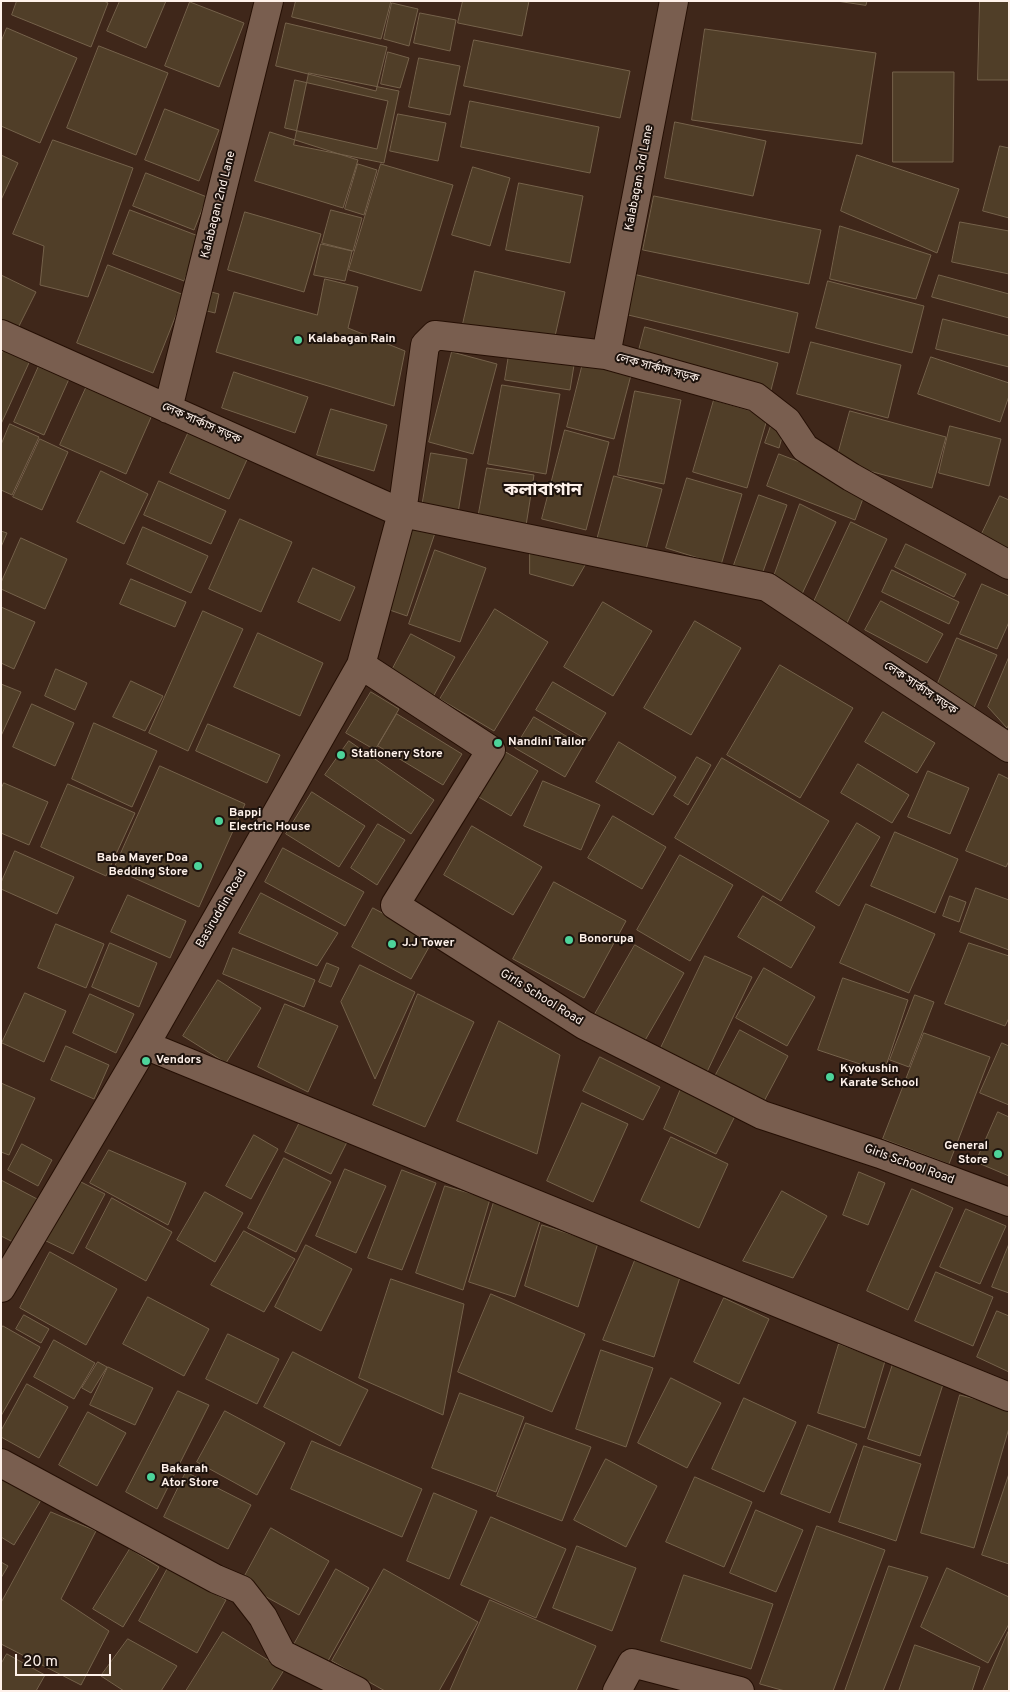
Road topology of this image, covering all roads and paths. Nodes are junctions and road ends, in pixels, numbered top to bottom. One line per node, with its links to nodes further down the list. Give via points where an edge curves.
1 (269, 1): 5 (street, Kalabagan 2nd Lane)
2 (674, 1): 4 (street, Kalabagan 3rd Lane)
3 (1, 334): 5 (street, লেক সার্কাস সড়ক)
4 (606, 355): 6 (street, লেক সার্কাস সড়ক, via 435,336 431,339 425,346); 7 (street, লেক সার্কাস সড়ক, via 756,397 786,421 805,448)
5 (168, 409): 6 (street, লেক সার্কাস সড়ক)
6 (402, 513): 8 (street, Basiruddin Road); 9 (street, লেক সার্কাস সড়ক, via 767,587)
7 (1009, 565)
8 (361, 665): 10 (street, Basiruddin Road); 11 (street, Girls School Road, via 491,750 395,905 584,1025 762,1115)
9 (1009, 748)
10 (145, 1046): 12 (street, Basiruddin Road); 14 (street)
11 (1009, 1202)
12 (10, 1253): 13 (street, Basiruddin Road)
13 (1, 1288)
14 (1009, 1397)
15 (1, 1463): 16 (street, via 242,1590 263,1617 282,1654)
16 (357, 1691)
17 (617, 1691): 18 (street, via 632,1663)
18 (740, 1691)

